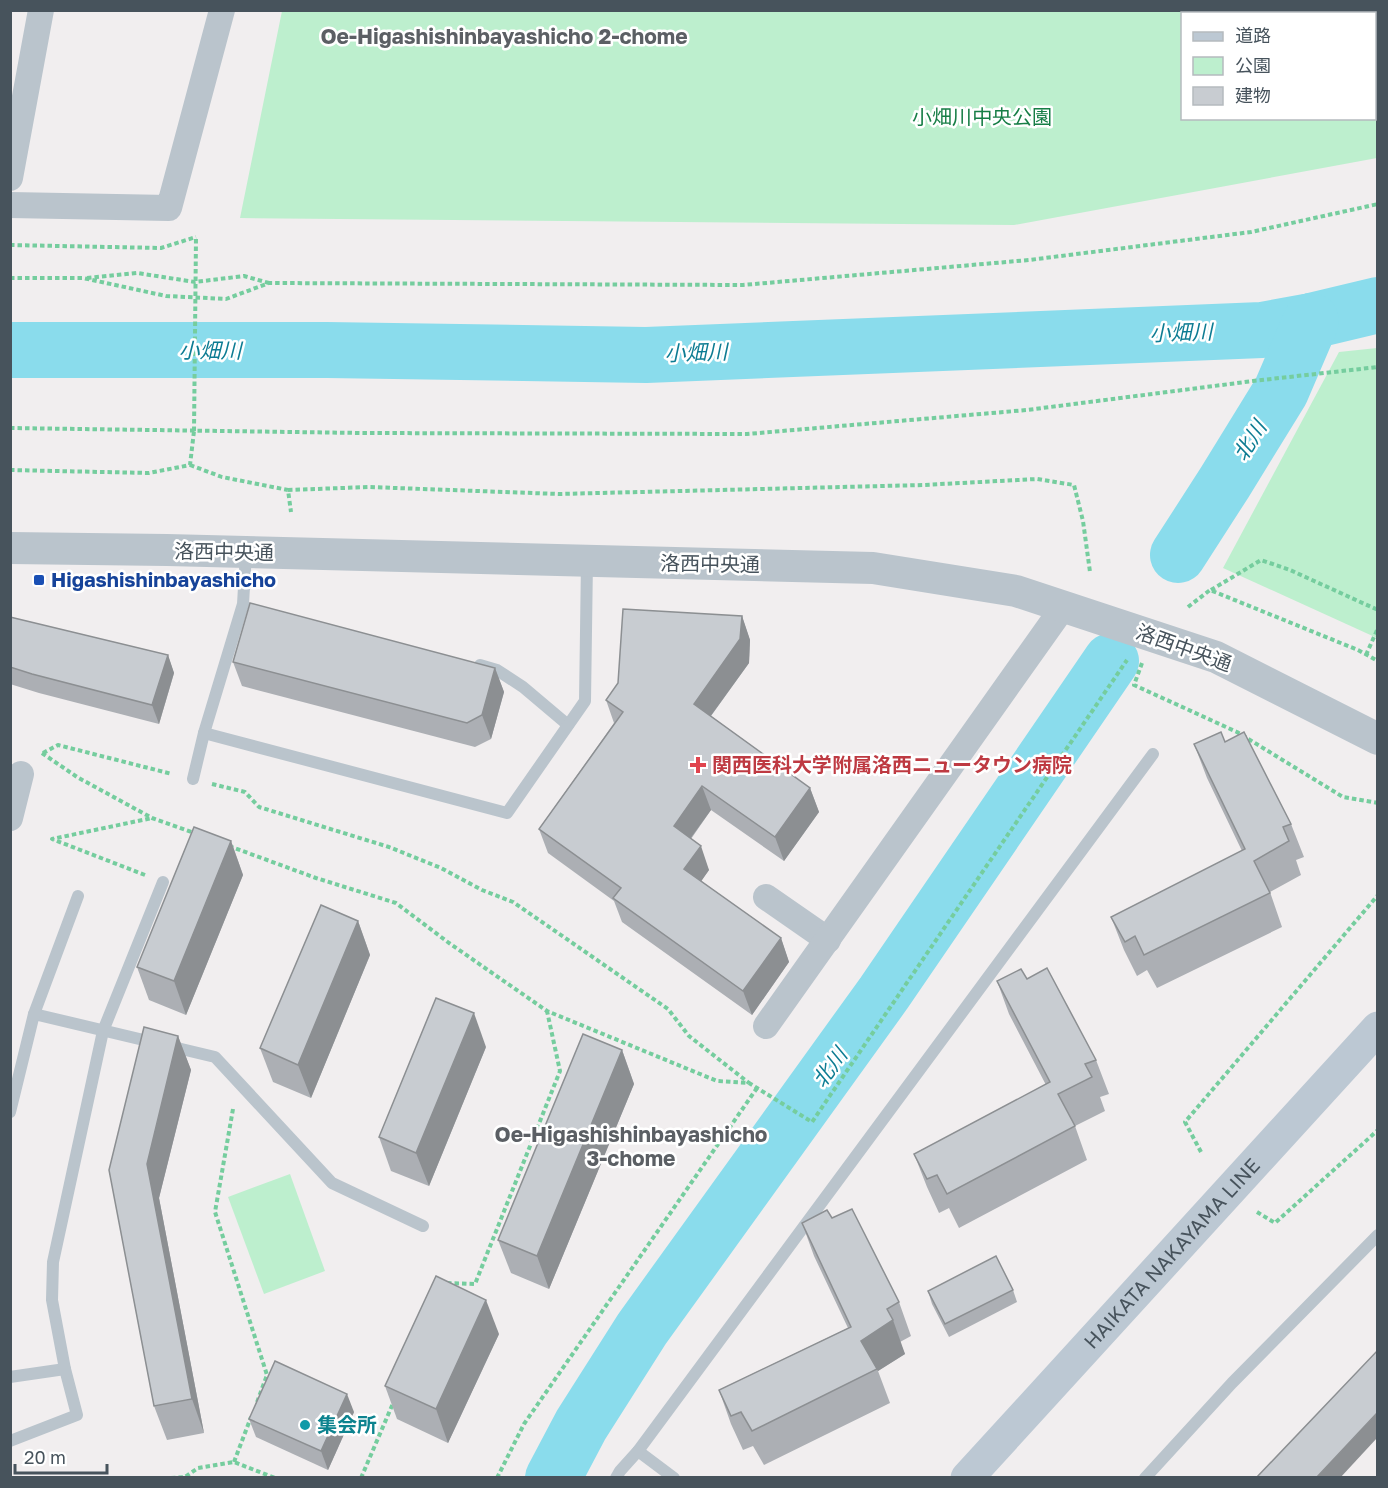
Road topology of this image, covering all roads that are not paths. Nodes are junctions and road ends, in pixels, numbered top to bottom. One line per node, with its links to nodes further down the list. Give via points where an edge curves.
1 (41, 10): 3 (street)
2 (222, 10): 4 (street, via 169,208)
3 (10, 178)
4 (10, 205)
5 (10, 548): 6 (street, 洛西中央通)
6 (246, 552): 7 (street, 洛西中央通); 11 (lane, via 249,605)
7 (587, 561): 8 (street, 洛西中央通, via 873,568 1016,591); 10 (lane, via 585,701)
8 (1064, 606): 12 (street, 洛西中央通, via 1216,657); 20 (street)
9 (463, 661): 10 (lane, via 497,670)
10 (568, 725): 11 (lane, via 507,813)
11 (204, 734): 15 (lane)
12 (1377, 739)
13 (1153, 754): 31 (lane)
14 (21, 774): 16 (street)
15 (193, 779)
16 (10, 818)
17 (163, 882): 24 (lane)
18 (78, 896): 21 (lane)
19 (766, 897): 20 (street)
20 (828, 940): 22 (street)
21 (34, 1014): 24 (lane); 25 (lane)
22 (766, 1026)
23 (1377, 1028): 34 (main road, HAIKATA NAKAYAMA LINE)
24 (104, 1031): 26 (lane, via 215,1057 332,1183); 28 (lane, via 52,1262 52,1300)
25 (10, 1112)
26 (423, 1226)
27 (1377, 1235): 35 (lane)
28 (65, 1370): 29 (lane); 30 (lane, via 77,1415)
29 (10, 1377)
30 (10, 1441)
31 (638, 1451): 32 (lane); 33 (lane)
32 (616, 1478)
33 (674, 1478)
34 (967, 1478)
35 (1145, 1478)

